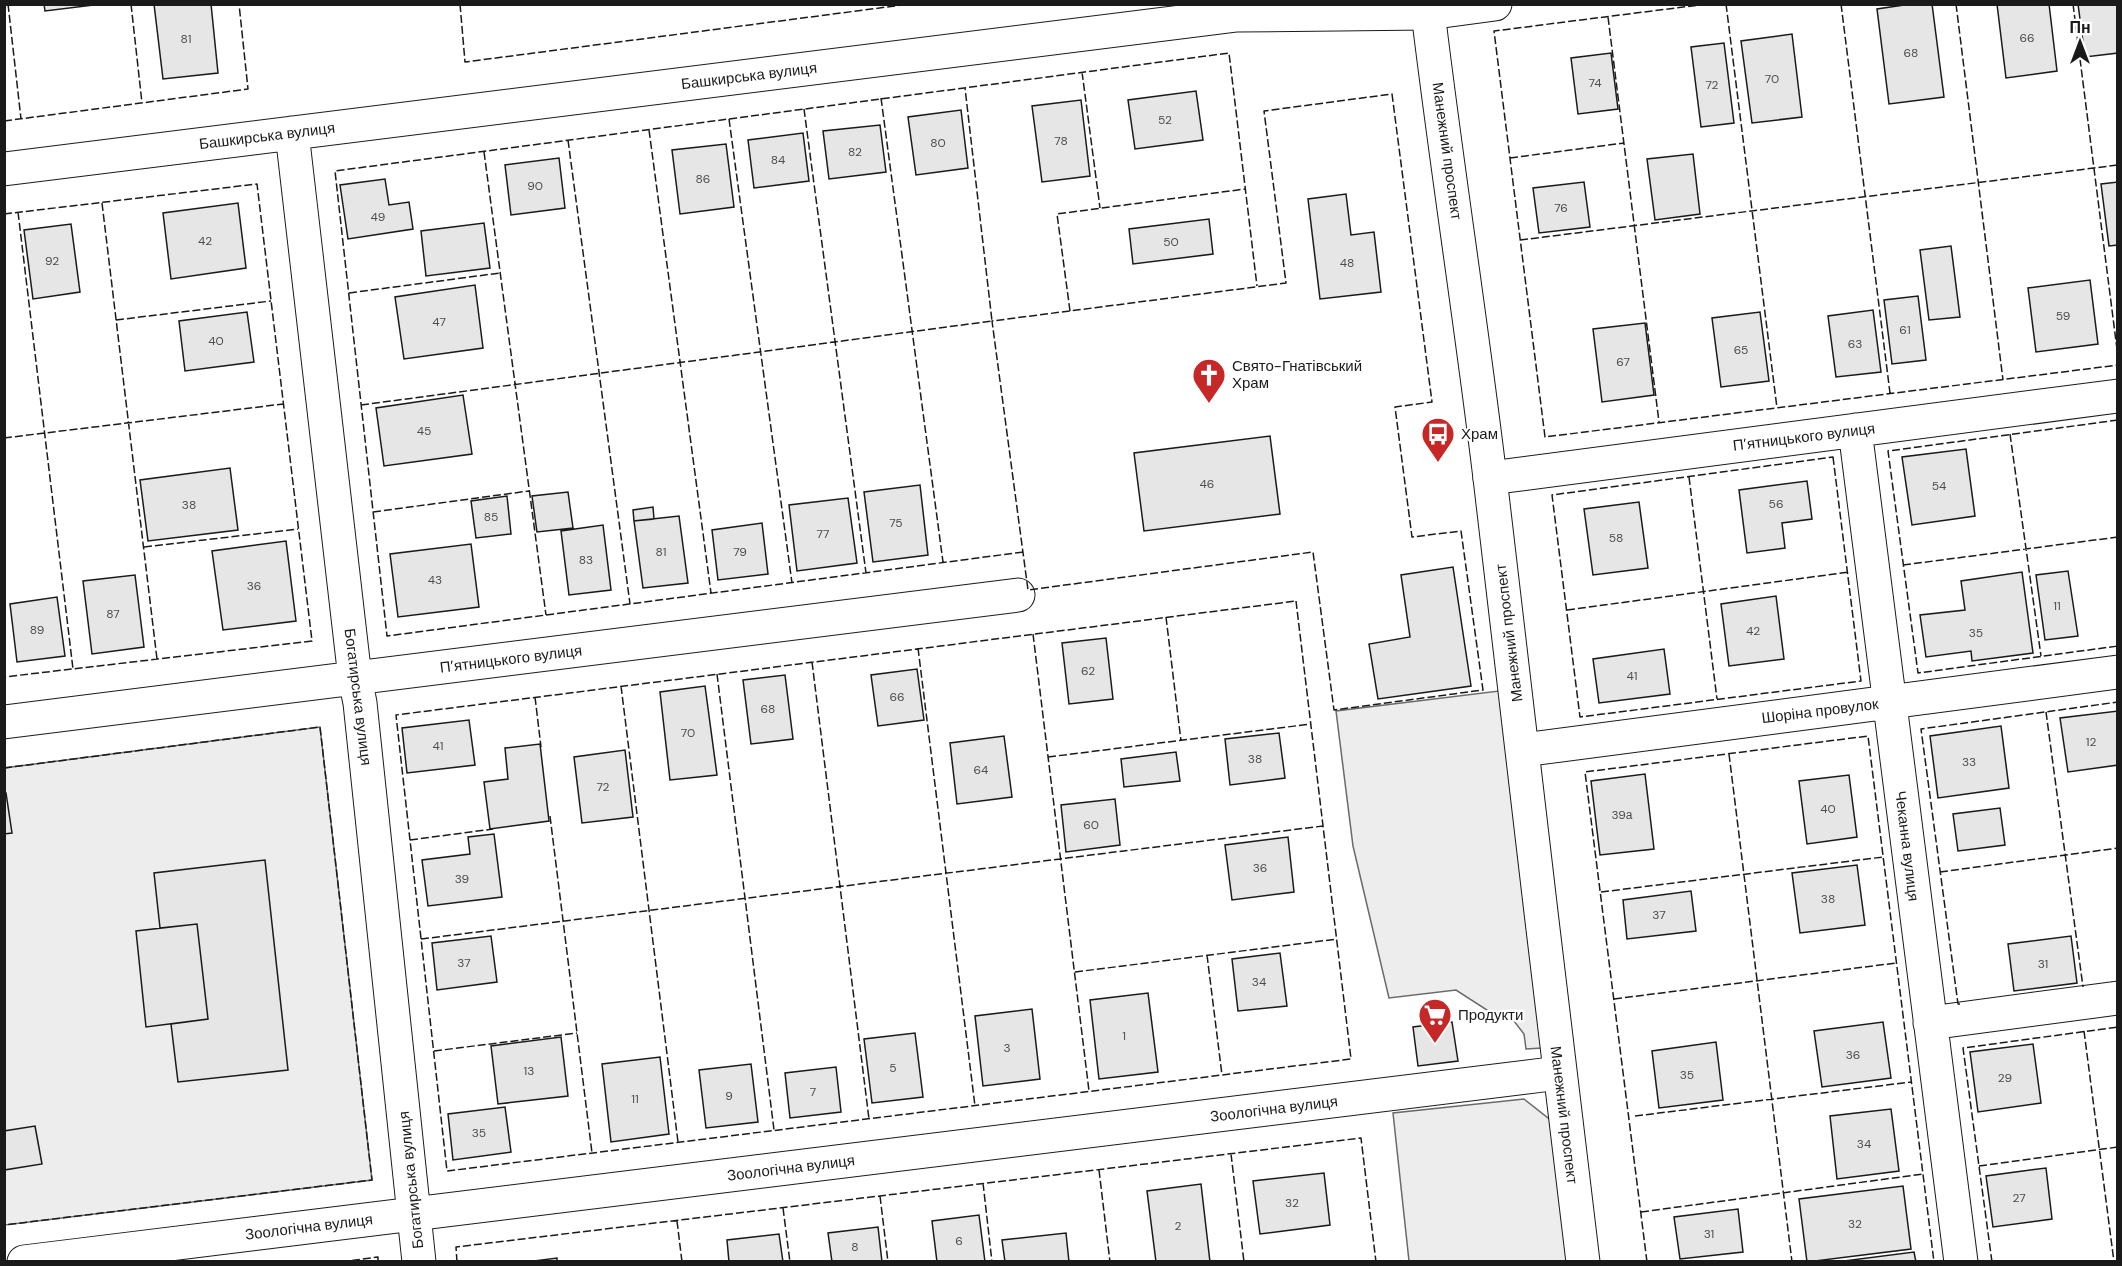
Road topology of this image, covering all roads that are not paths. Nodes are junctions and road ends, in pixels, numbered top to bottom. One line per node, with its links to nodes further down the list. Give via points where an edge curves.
1 (1495, 4): 2 (street, Башкирська вулиця)
2 (1428, 9): 3 (street, Башкирська вулиця, via 1237,15); 7 (street, Манежний проспект)
3 (292, 132): 4 (street, Башкирська вулиця); 10 (street, Богатирська вулиця)
4 (4, 169)
5 (2118, 396): 6 (street, П’ятницького вулиця)
6 (1855, 430): 7 (street, П’ятницького вулиця); 11 (street, Чеканна вулиця)
7 (1490, 478): 13 (street, Манежний проспект)
8 (1018, 595): 10 (street, П’ятницького вулиця)
9 (2118, 672): 11 (street, Шоріна провулок)
10 (355, 678): 12 (street, П’ятницького вулиця); 17 (street, Богатирська вулиця)
11 (1889, 702): 13 (street, Шоріна провулок); 15 (street, Чеканна вулиця)
12 (4, 722)
13 (1523, 750): 16 (street, Манежний проспект)
14 (2118, 999): 15 (street)
15 (1930, 1023): 21 (street, Чеканна вулиця)
16 (1559, 1073): 17 (street, Зоологічна вулиця); 20 (street, Манежний проспект)
17 (414, 1215): 18 (street, Зоологічна вулиця); 19 (street, Богатирська вулиця)
18 (24, 1262)
19 (419, 1262)
20 (1583, 1262)
21 (1960, 1262)

